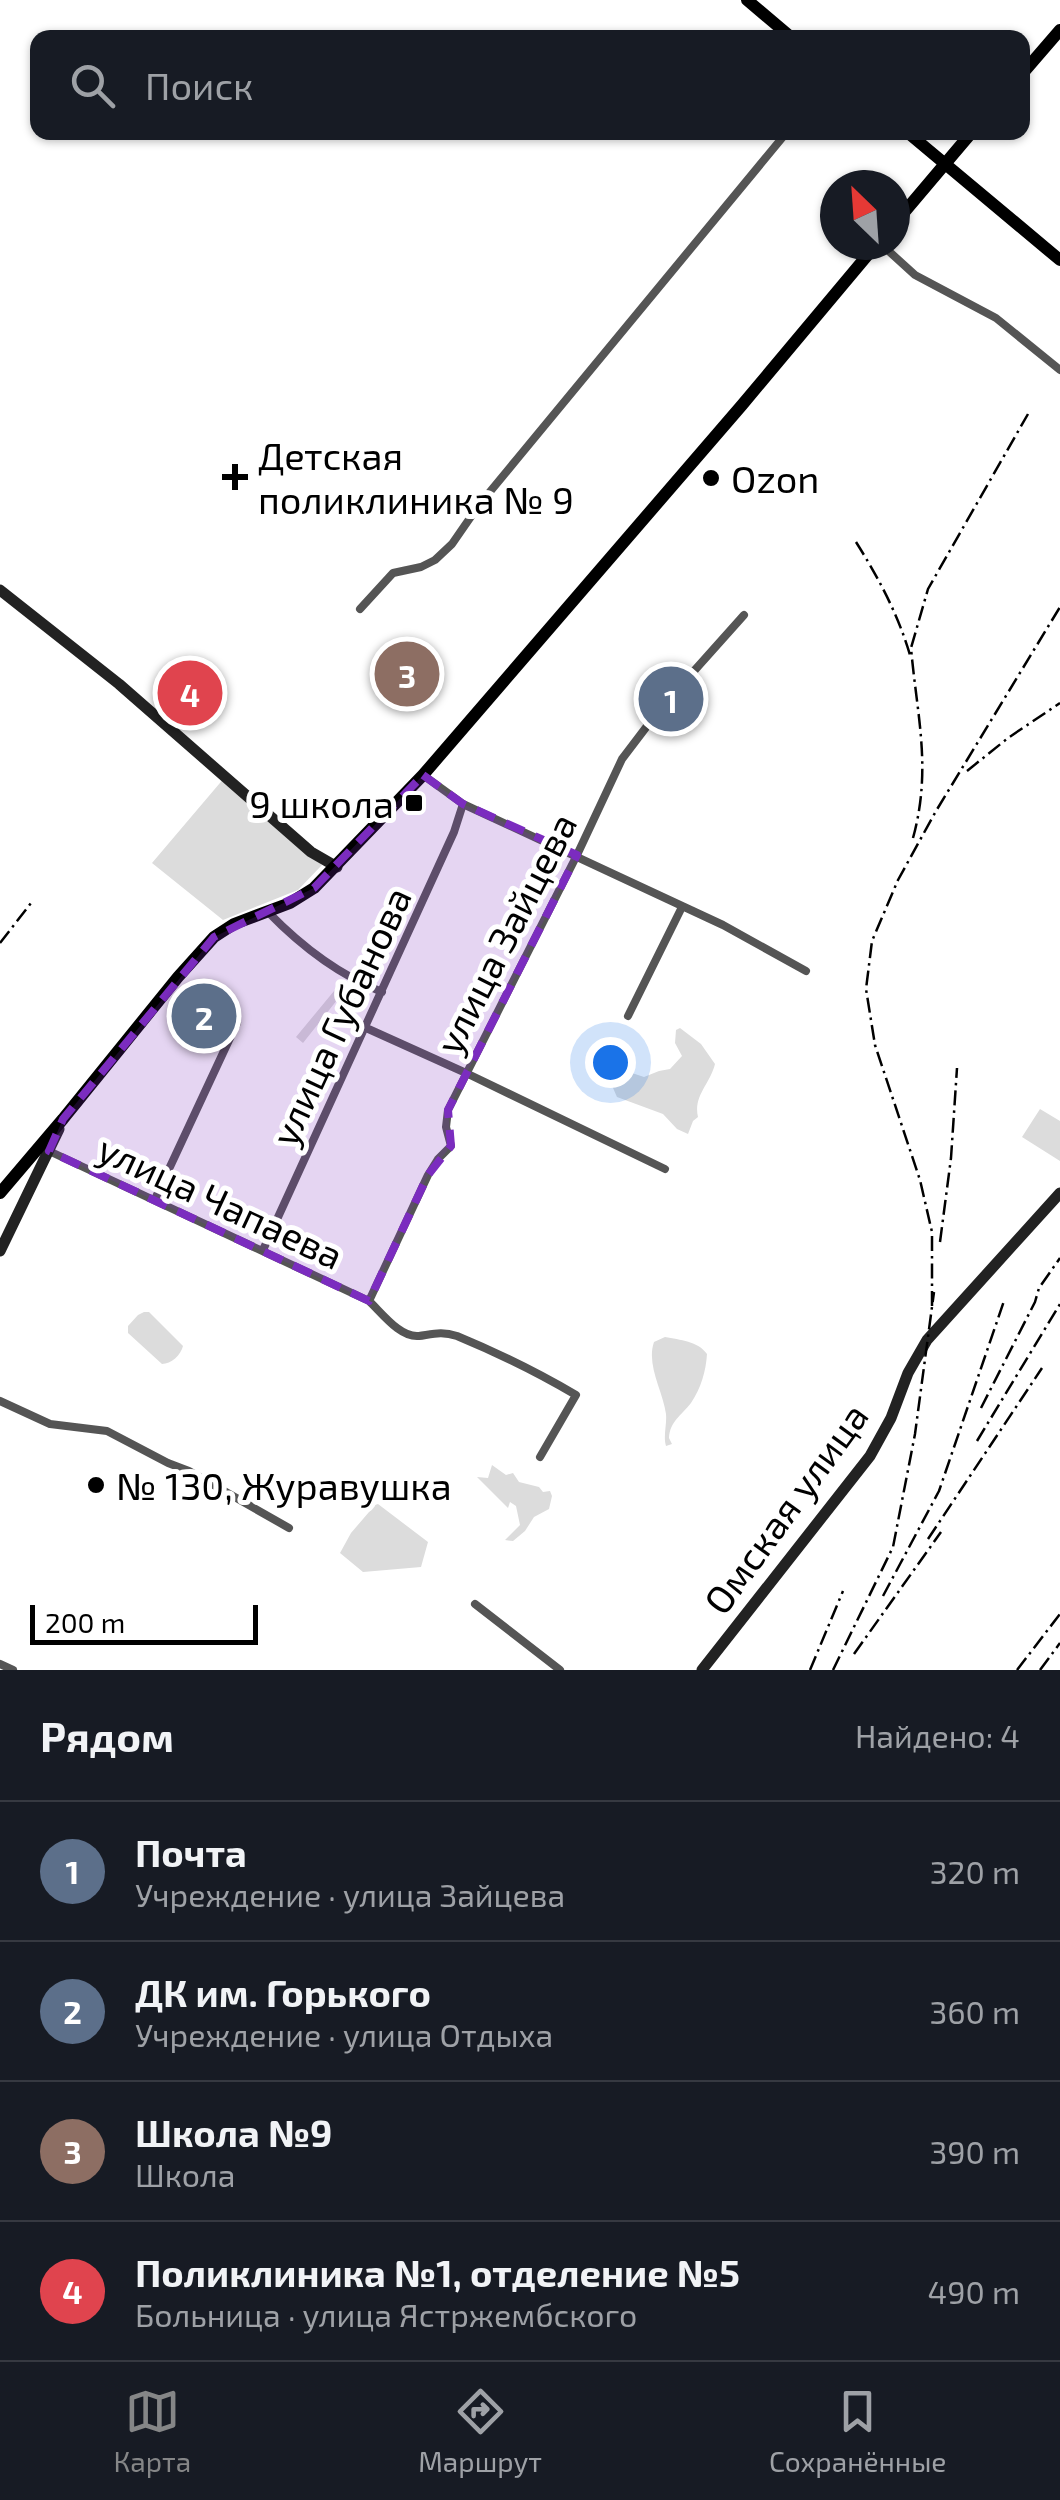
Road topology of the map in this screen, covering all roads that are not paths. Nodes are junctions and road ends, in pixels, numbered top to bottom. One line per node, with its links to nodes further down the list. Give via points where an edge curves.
1 (747, 0): 2 (main road)
2 (783, 30)
3 (1060, 30): 4 (main road)
4 (1030, 65)
5 (780, 140): 15 (street, via 452,544 421,567 394,572)
6 (916, 140): 8 (main road)
7 (966, 140): 8 (main road)
8 (946, 164): 9 (main road); 12 (main road)
9 (910, 205)
10 (866, 260): 17 (main road)
11 (897, 260): 13 (street, via 996,318)
12 (1060, 260)
13 (1060, 370)
14 (0, 590): 20 (main road)
15 (360, 609)
16 (744, 616): 19 (street, улица Зайцева, via 631,744)
17 (423, 774): 18 (street); 20 (main road)
18 (463, 804): 19 (street); 24 (street, улица Губанова)
19 (576, 855): 21 (street); 28 (street, улица Зайцева)
20 (337, 867): 22 (main road, via 302,897)
21 (682, 907): 23 (street); 25 (street)
22 (268, 912): 24 (street, via 356,982); 29 (main road, via 214,936)
23 (806, 971)
24 (382, 992): 27 (street, улица Губанова)
25 (628, 1016)
26 (237, 1023): 33 (street)
27 (364, 1028): 28 (street); 34 (street, улица Губанова)
28 (466, 1073): 30 (street); 36 (street, улица Зайцева, via 446,1118 451,1146 428,1176)
29 (44, 1148): 31 (main road); 33 (street, улица Чапаева); 35 (main road)
30 (665, 1169)
31 (0, 1192)
32 (1060, 1193): 44 (main road, Омская улица, via 926,1340 870,1456)
33 (155, 1199): 34 (street, улица Чапаева)
34 (263, 1250): 36 (street, улица Чапаева)
35 (0, 1251)
36 (369, 1301): 38 (street, улица Чапаева, via 406,1334 452,1334 576,1395)
37 (0, 1401): 39 (street, via 50,1424 107,1430)
38 (540, 1457)
39 (289, 1528)
40 (475, 1604): 43 (street)
41 (0, 1664): 42 (street)
42 (12, 1670)
43 (560, 1670)
44 (702, 1670)

